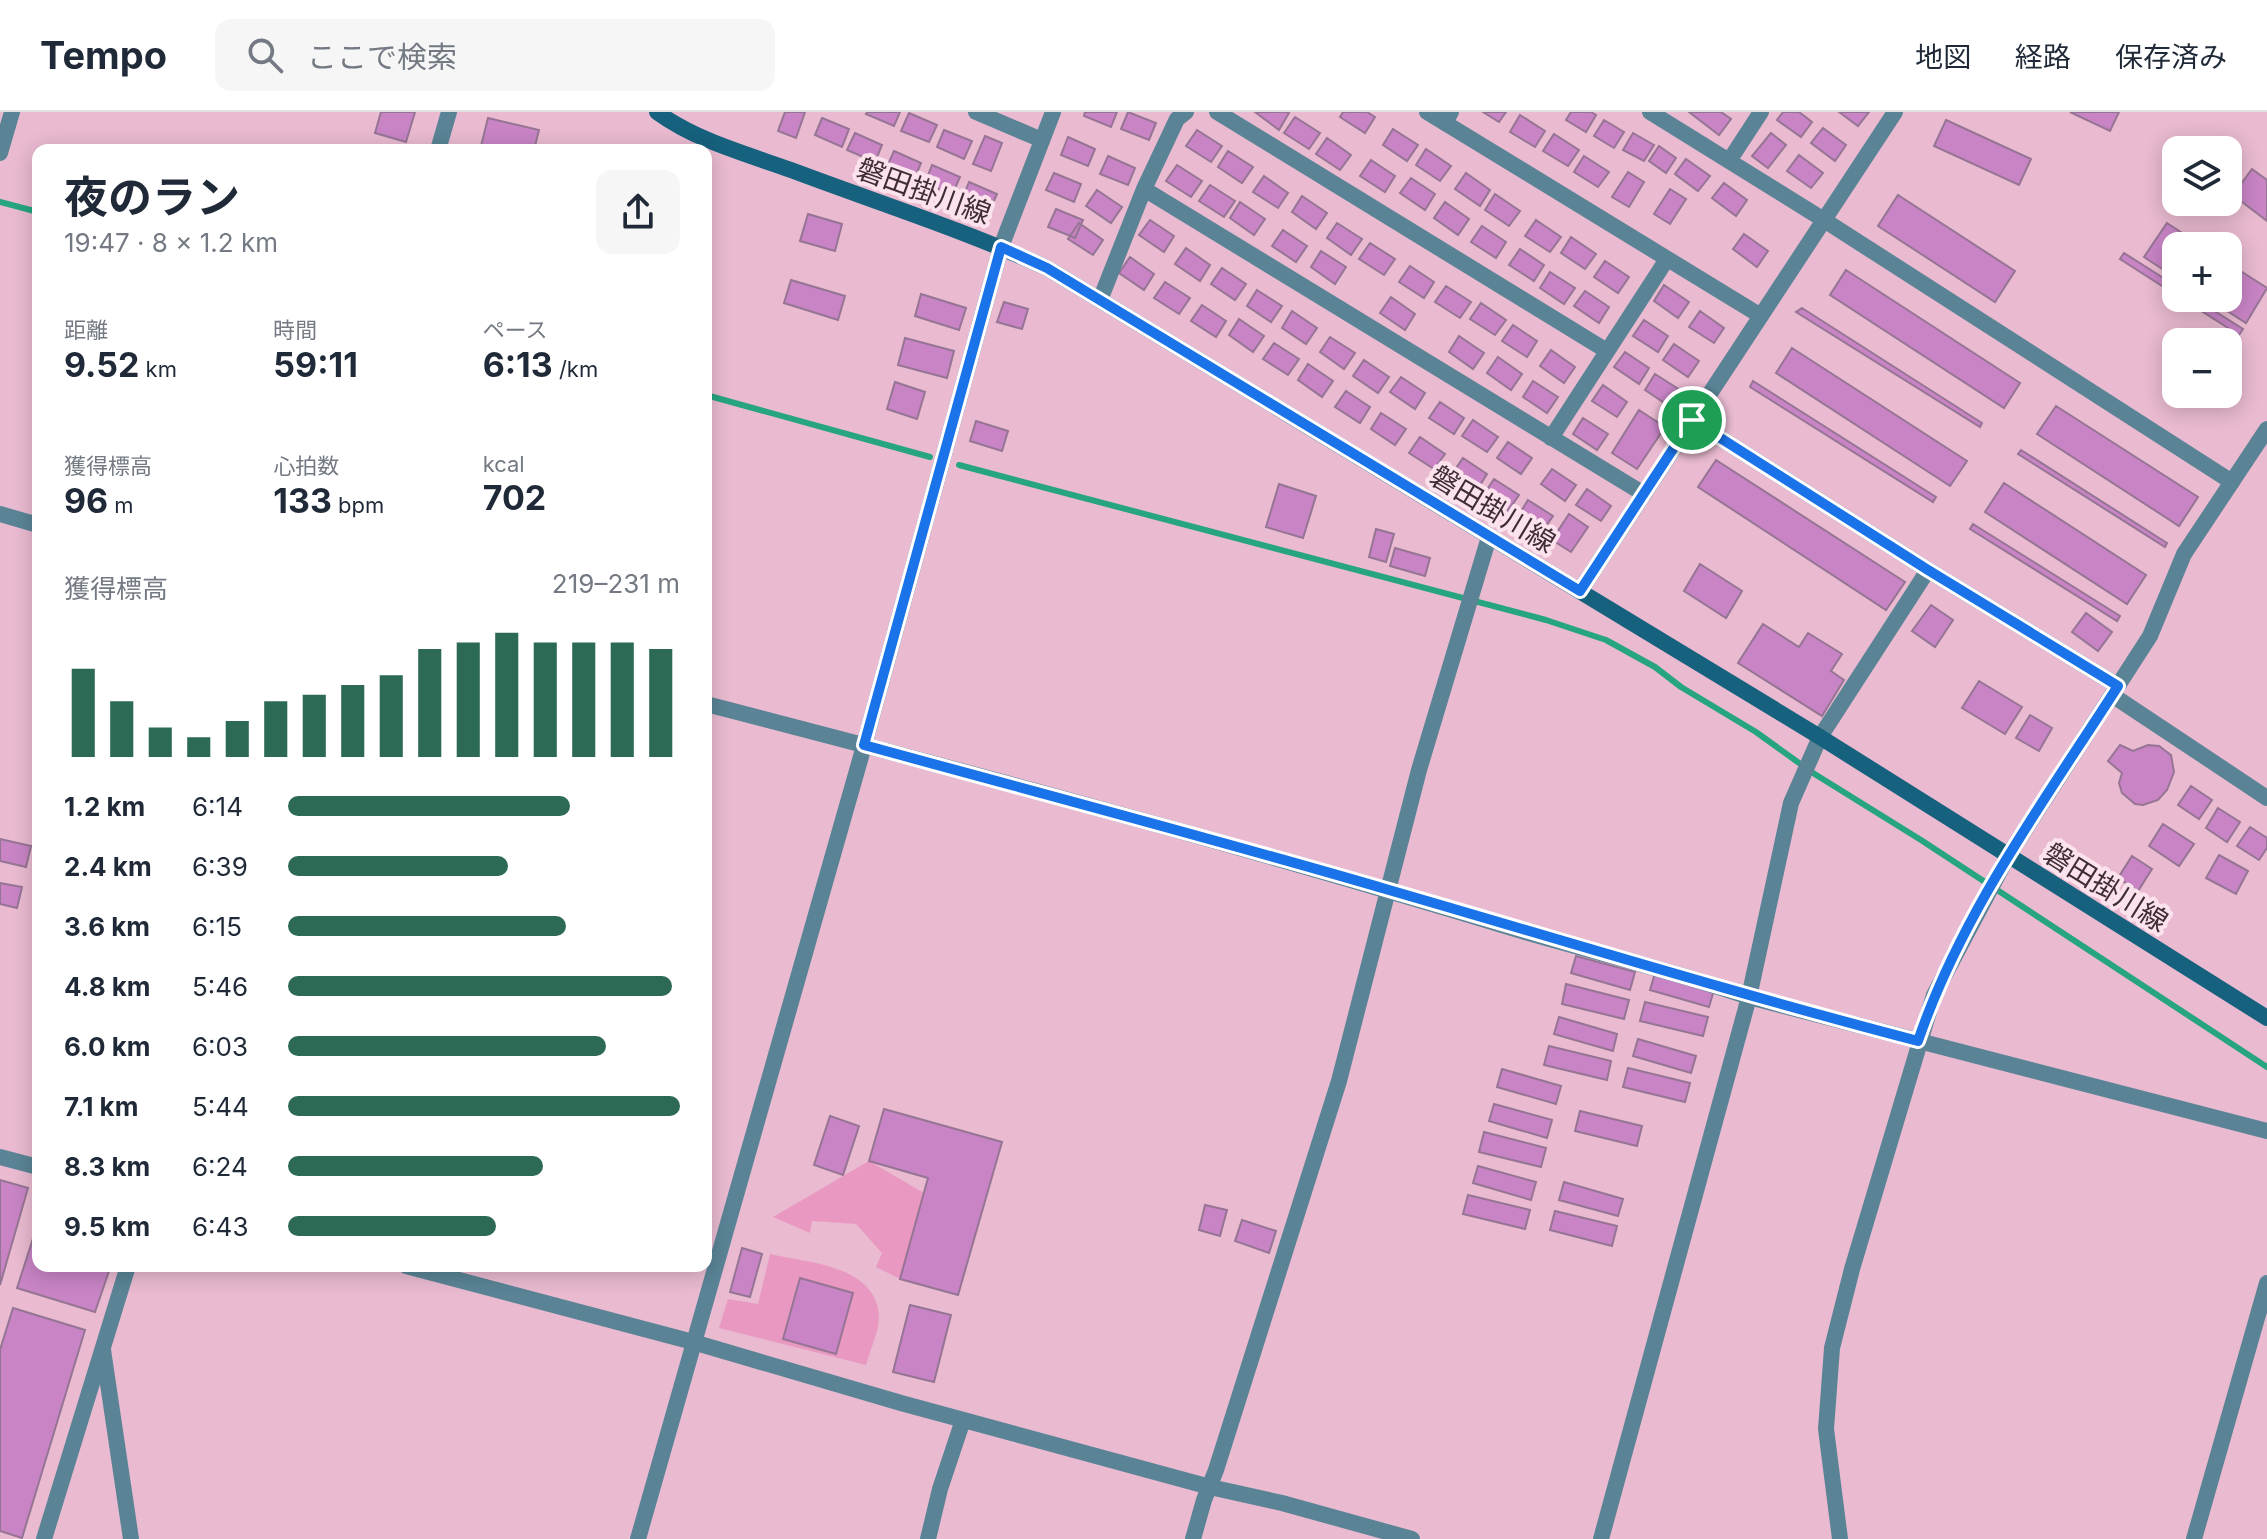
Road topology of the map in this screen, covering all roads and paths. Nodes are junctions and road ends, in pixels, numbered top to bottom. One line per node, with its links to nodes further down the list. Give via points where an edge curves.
1 (12, 112): 15 (street)
2 (449, 112): 14 (street)
3 (657, 112): 19 (main road, 磐田掛川線, via 728,147)
4 (976, 112): 13 (street)
5 (1053, 112): 13 (street)
6 (1186, 112): 17 (street, via 1177,119)
7 (1217, 112): 23 (street)
8 (1427, 112): 12 (street)
9 (1650, 112): 16 (street)
10 (1761, 112): 16 (street)
11 (1895, 112): 18 (street)
12 (1448, 117): 20 (street)
13 (1042, 140): 19 (street)
14 (440, 144)
15 (0, 153)
16 (1729, 161): 18 (street)
17 (1144, 189): 21 (street); 26 (street)
18 (1824, 220): 22 (street); 27 (street)
19 (1001, 247): 21 (main road, 磐田掛川線); 37 (street)
20 (1667, 259): 22 (street); 23 (street)
21 (1100, 300): 31 (main road, 磐田掛川線)
22 (1761, 316): 24 (street)
23 (1607, 351): 26 (street)
24 (1692, 420): 28 (street); 32 (street)
25 (2267, 429): 27 (street)
26 (1551, 438): 28 (street)
27 (2232, 482): 34 (street, via 2184,554 2150,636)
28 (1644, 494): 33 (street)
29 (0, 514): 30 (street)
30 (32, 523)
31 (1489, 537): 33 (main road, 磐田掛川線); 40 (street, via 1419,770)
32 (1928, 570): 34 (street); 36 (street)
33 (1580, 591): 36 (main road, 磐田掛川線)
34 (2115, 690): 38 (street); 39 (street)
35 (712, 706): 37 (street)
36 (1820, 737): 39 (main road, 磐田掛川線); 41 (street, via 1791,803)
37 (864, 745): 40 (street); 50 (street)
38 (2267, 798)
39 (2008, 856): 42 (main road, 磐田掛川線); 43 (street, via 1934,995)
40 (1390, 890): 41 (street); 53 (street, via 1314,1165)
41 (1749, 997): 43 (street); 60 (street)
42 (2267, 1018)
43 (1918, 1041): 44 (street); 61 (street, via 1832,1348 1826,1429)
44 (2267, 1131)
45 (0, 1157): 46 (street)
46 (32, 1165)
47 (126, 1272): 51 (street)
48 (429, 1272): 50 (street)
49 (2267, 1283): 62 (street)
50 (693, 1342): 52 (street); 56 (street)
51 (103, 1350): 54 (street); 55 (street)
52 (963, 1420): 53 (street); 57 (street)
53 (1210, 1487): 58 (street); 59 (street)
54 (44, 1539)
55 (131, 1539)
56 (638, 1539)
57 (928, 1539)
58 (1193, 1539)
59 (1412, 1539)
60 (1601, 1539)
61 (1840, 1539)
62 (2194, 1539)

